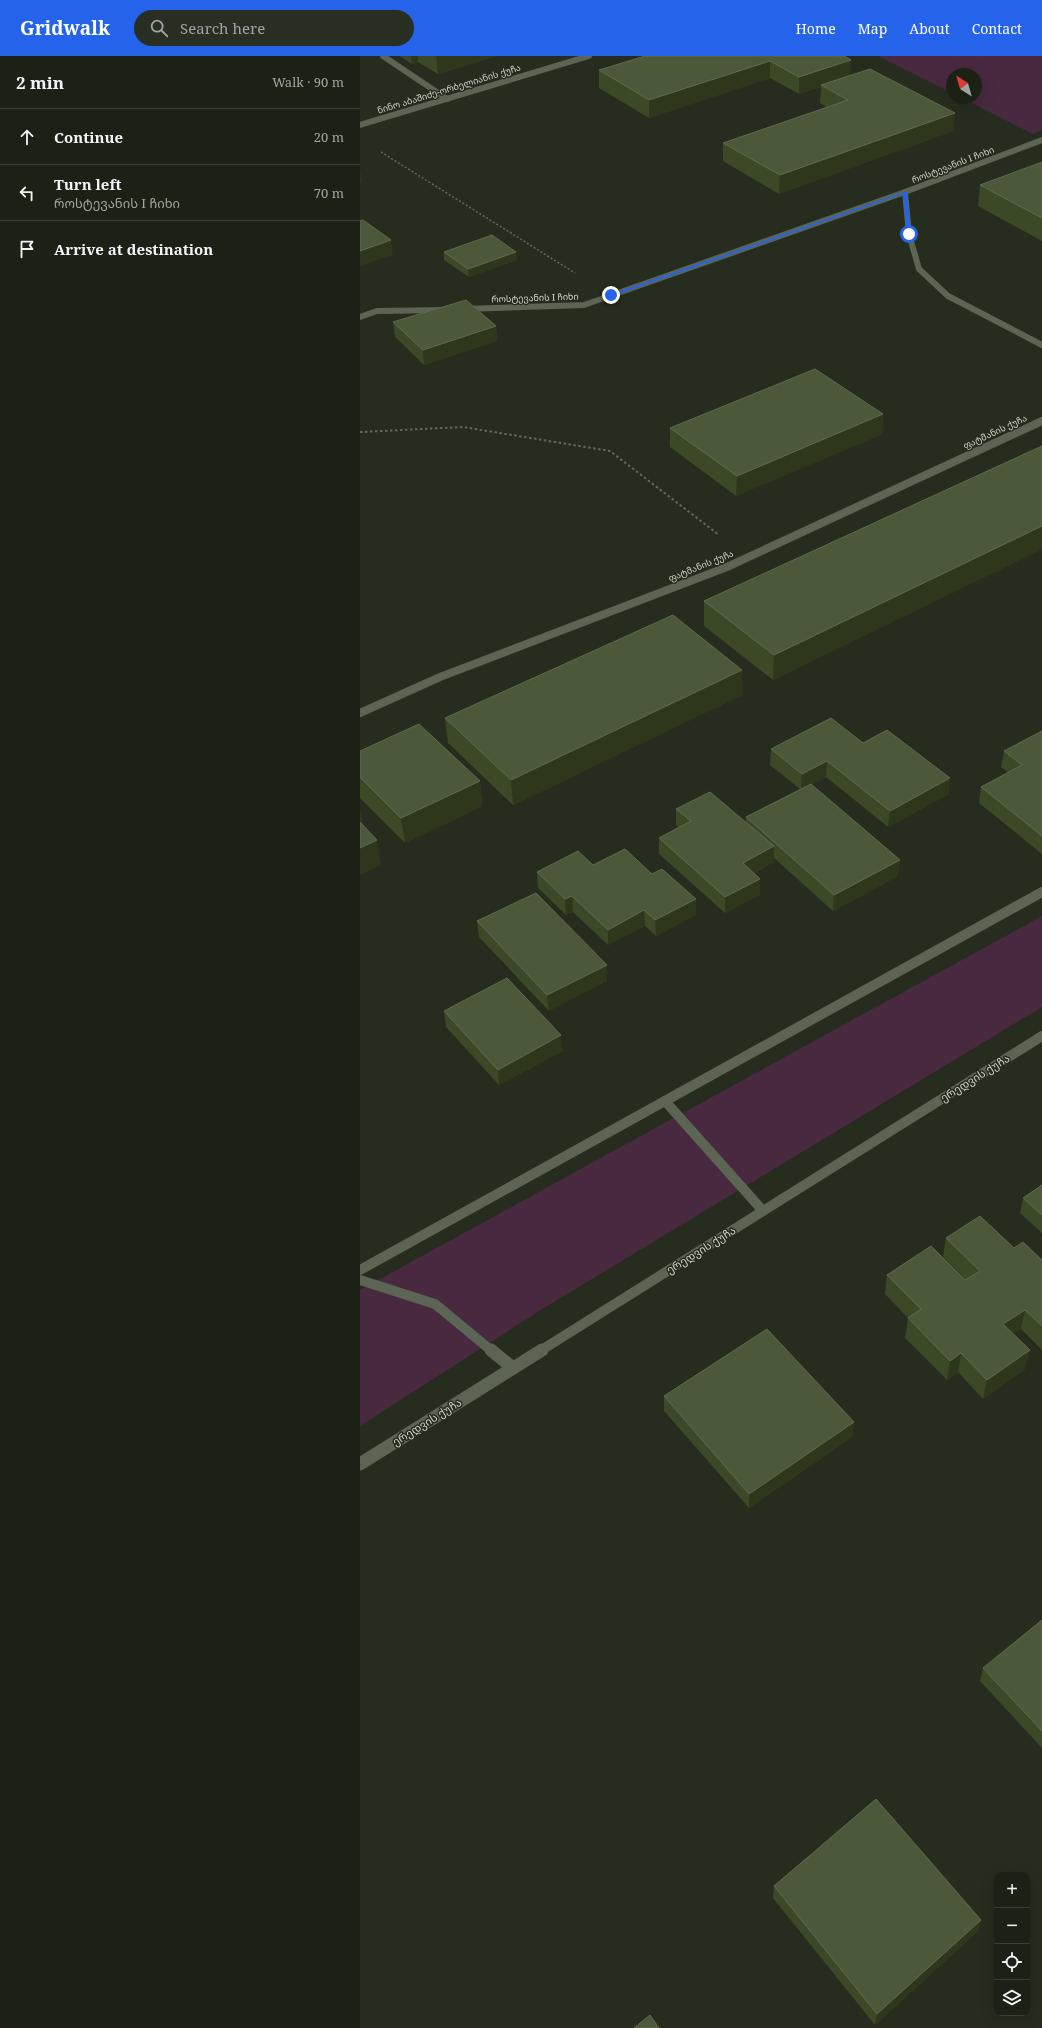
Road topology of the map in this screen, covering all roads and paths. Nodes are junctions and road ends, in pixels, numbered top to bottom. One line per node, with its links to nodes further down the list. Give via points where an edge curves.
1 (383, 56): 3 (street)
2 (589, 56): 3 (street, ნინო აბაშიძე-ორბელიანის ქუჩა)
3 (447, 99): 4 (street, ნინო აბაშიძე-ორბელიანის ქუჩა)
4 (360, 125)
5 (1042, 140): 7 (street, როსტევანის I ჩიხი)
6 (380, 151): 8 (path)
7 (905, 192): 8 (street, როსტევანის I ჩიხი); 12 (street, via 909,234 919,268 948,296)
8 (611, 295): 10 (street, როსტევანის I ჩიხი, via 584,305)
9 (451, 310): 11 (street, via 377,311)
10 (458, 310)
11 (360, 317)
12 (1042, 345)
13 (1042, 421): 15 (street, ფატმანის ქუჩა)
14 (360, 432): 15 (path, via 462,427 610,451)
15 (747, 557): 16 (street, ფატმანის ქუჩა, via 720,570 440,677)
16 (360, 713)
17 (1042, 892): 19 (street)
18 (1042, 1036): 20 (street, ერედვის ქუჩა)
19 (665, 1101): 20 (street); 21 (street)
20 (763, 1211): 23 (street, ერედვის ქუჩა)
21 (360, 1270)
22 (360, 1280): 23 (street, via 435,1304)
23 (513, 1368): 24 (street, ერედვის ქუჩა)
24 (360, 1464)

